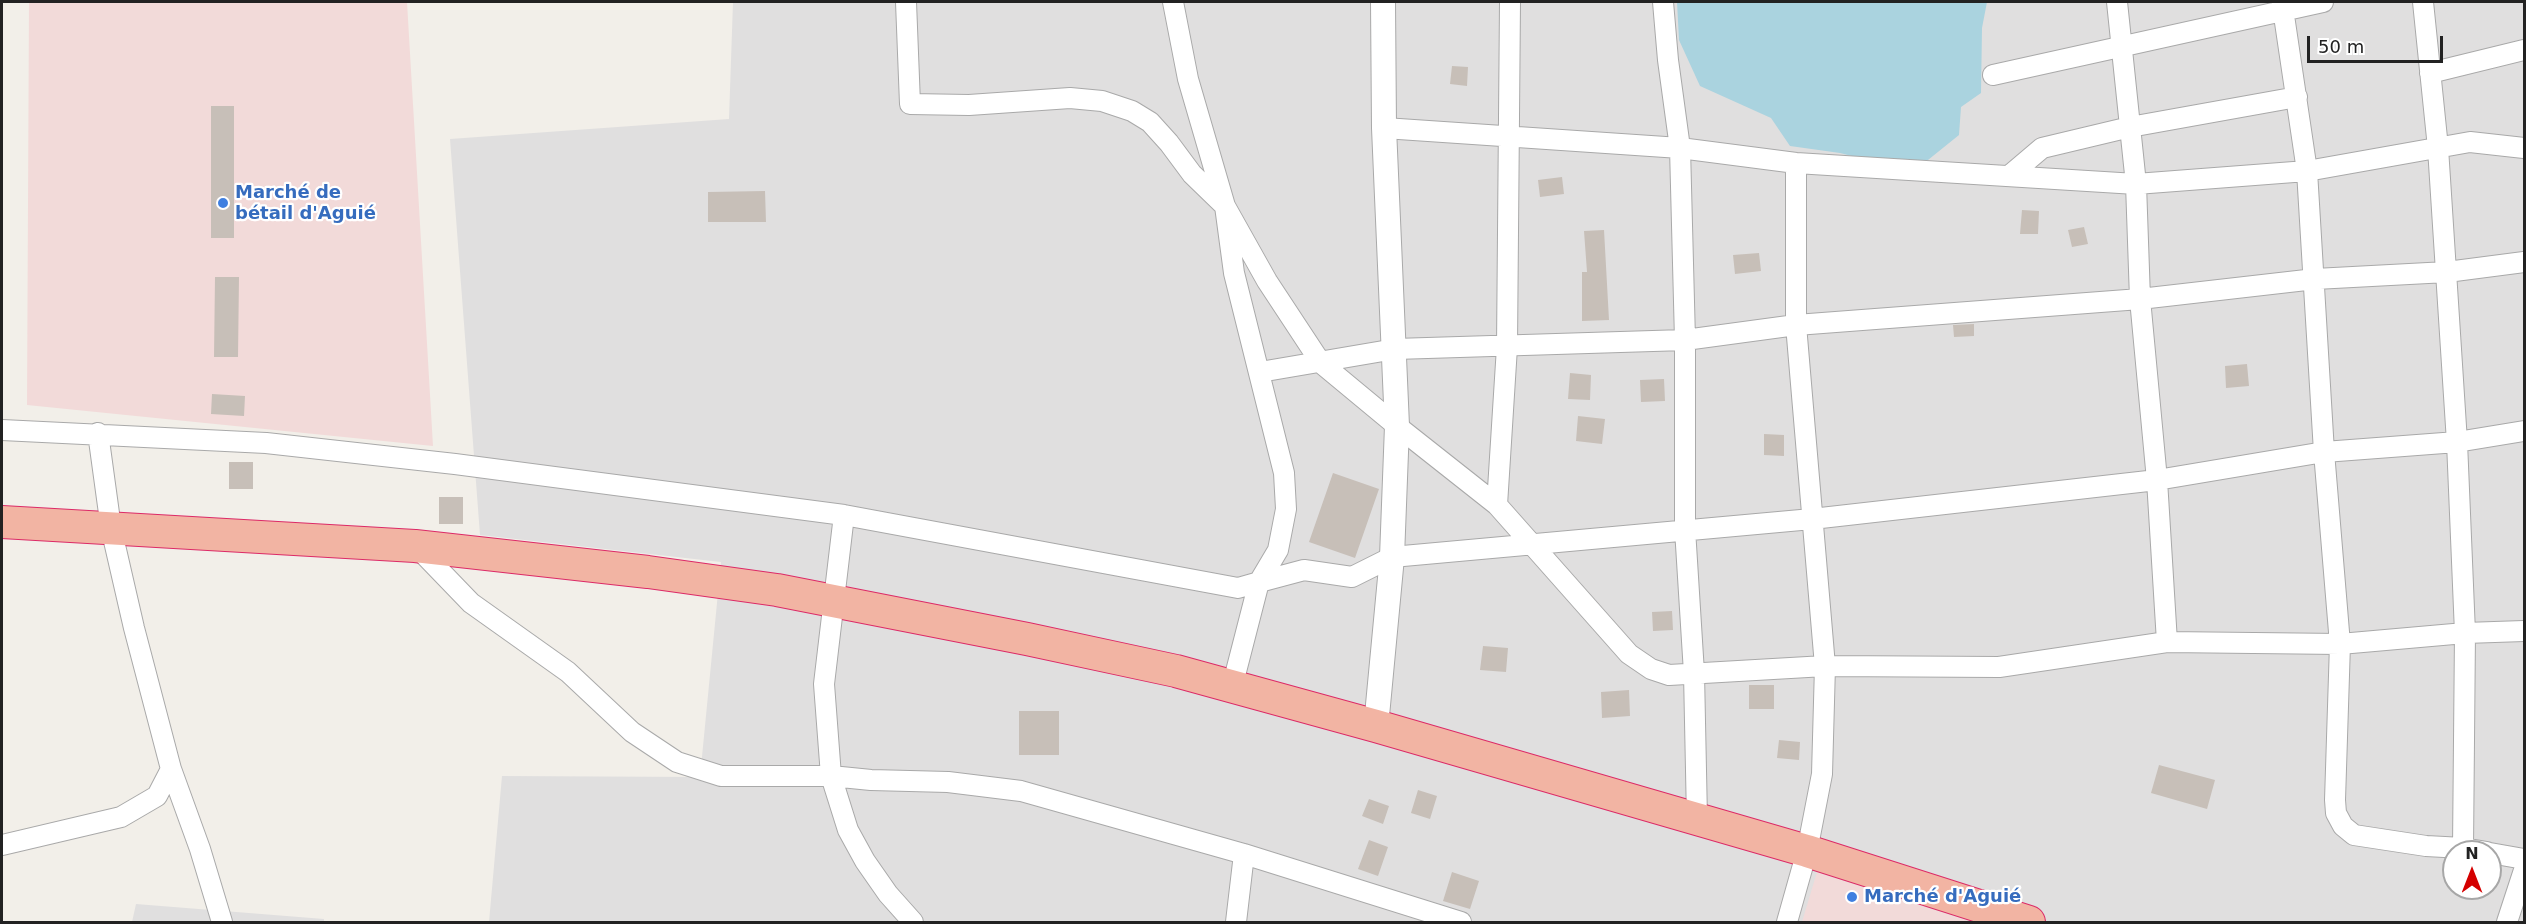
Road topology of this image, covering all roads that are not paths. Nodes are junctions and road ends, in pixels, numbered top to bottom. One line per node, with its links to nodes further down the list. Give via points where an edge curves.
1 (906, 2): 25 (street, via 910,104 969,105 1070,98 1102,101 1150,122 1192,174)
2 (1173, 2): 25 (street, via 1188,79)
3 (1383, 2): 16 (street)
4 (1510, 2): 17 (street)
5 (1663, 2): 18 (street)
6 (2117, 2): 10 (street)
7 (2323, 2): 9 (street)
8 (2422, 2): 12 (street)
9 (2283, 6): 10 (street); 14 (street)
10 (2121, 45): 13 (street); 15 (street)
11 (2524, 50): 12 (street)
12 (2430, 73): 19 (street)
13 (1992, 75)
14 (2297, 98): 15 (street); 22 (street)
15 (2130, 127): 23 (street, via 2042,148); 24 (street)
16 (1384, 128): 17 (street); 33 (street)
17 (1508, 135): 18 (street); 32 (street)
18 (1680, 148): 21 (street); 31 (street)
19 (2439, 148): 20 (street, via 2470,141); 22 (street); 27 (street)
20 (2524, 148)
21 (1796, 163): 23 (street); 30 (street)
22 (2307, 171): 24 (street); 28 (street)
23 (2008, 176): 24 (street)
24 (2136, 184): 29 (street)
25 (1225, 206): 34 (street, via 1267,281); 35 (street, via 1234,273)
26 (2524, 262): 27 (street)
27 (2447, 272): 28 (street); 40 (street)
28 (2315, 279): 29 (street); 41 (street)
29 (2140, 299): 30 (street); 42 (street)
30 (1796, 325): 31 (street); 45 (street)
31 (1685, 340): 32 (street); 48 (street)
32 (1507, 347): 33 (street); 43 (street)
33 (1395, 349): 34 (street); 36 (street)
34 (1321, 363): 35 (street); 36 (street)
35 (1260, 372): 52 (street, via 1284,473 1286,509 1278,550)
36 (1397, 426): 43 (street); 51 (street)
37 (2, 430): 39 (street)
38 (2524, 431): 40 (street)
39 (98, 433): 44 (street, via 266,443); 47 (street)
40 (2457, 441): 41 (street); 55 (street)
41 (2324, 452): 42 (street); 57 (street)
42 (2157, 480): 45 (street); 56 (street)
43 (1497, 505): 49 (street)
44 (844, 515): 52 (street, via 1238,588); 53 (street)
45 (1812, 519): 48 (street); 58 (street)
46 (2, 522): 47 (highway)
47 (111, 528): 50 (highway); 62 (street)
48 (1685, 529): 49 (street); 59 (street)
49 (1535, 545): 51 (street); 59 (street, via 1629,654 1651,669 1669,675)
50 (415, 546): 53 (highway, via 648,572); 63 (street, via 471,603 568,672 632,732 677,762 721,776)
51 (1392, 557): 52 (street, via 1352,577 1304,570); 61 (street)
52 (1259, 582): 60 (street)
53 (834, 601): 60 (highway, via 1176,671); 63 (street, via 825,684)
54 (2524, 631): 55 (street)
55 (2465, 633): 57 (street); 65 (street)
56 (2167, 642): 57 (street); 58 (street, via 1999,667)
57 (2340, 644): 67 (street, via 2336,813 2354,835)
58 (1825, 666): 59 (street); 68 (street, via 1822,774)
59 (1694, 673): 64 (street)
60 (1232, 687): 61 (highway)
61 (1376, 726): 64 (highway)
62 (171, 769): 66 (street, via 157,796 122,817); 73 (street)
63 (831, 776): 69 (street, via 948,782 1022,791); 74 (street, via 848,831 888,894)
64 (1696, 819): 68 (highway)
65 (2463, 840)
66 (2, 845)
67 (2442, 847)
68 (1806, 850): 77 (street); 78 (highway)
69 (1244, 854): 75 (street); 76 (street)
70 (2502, 855): 71 (street)
71 (2524, 859)
72 (2524, 870): 79 (street)
73 (222, 922)
74 (913, 922)
75 (1236, 922)
76 (1461, 922)
77 (1787, 922)
78 (2029, 922)
79 (2507, 922)

